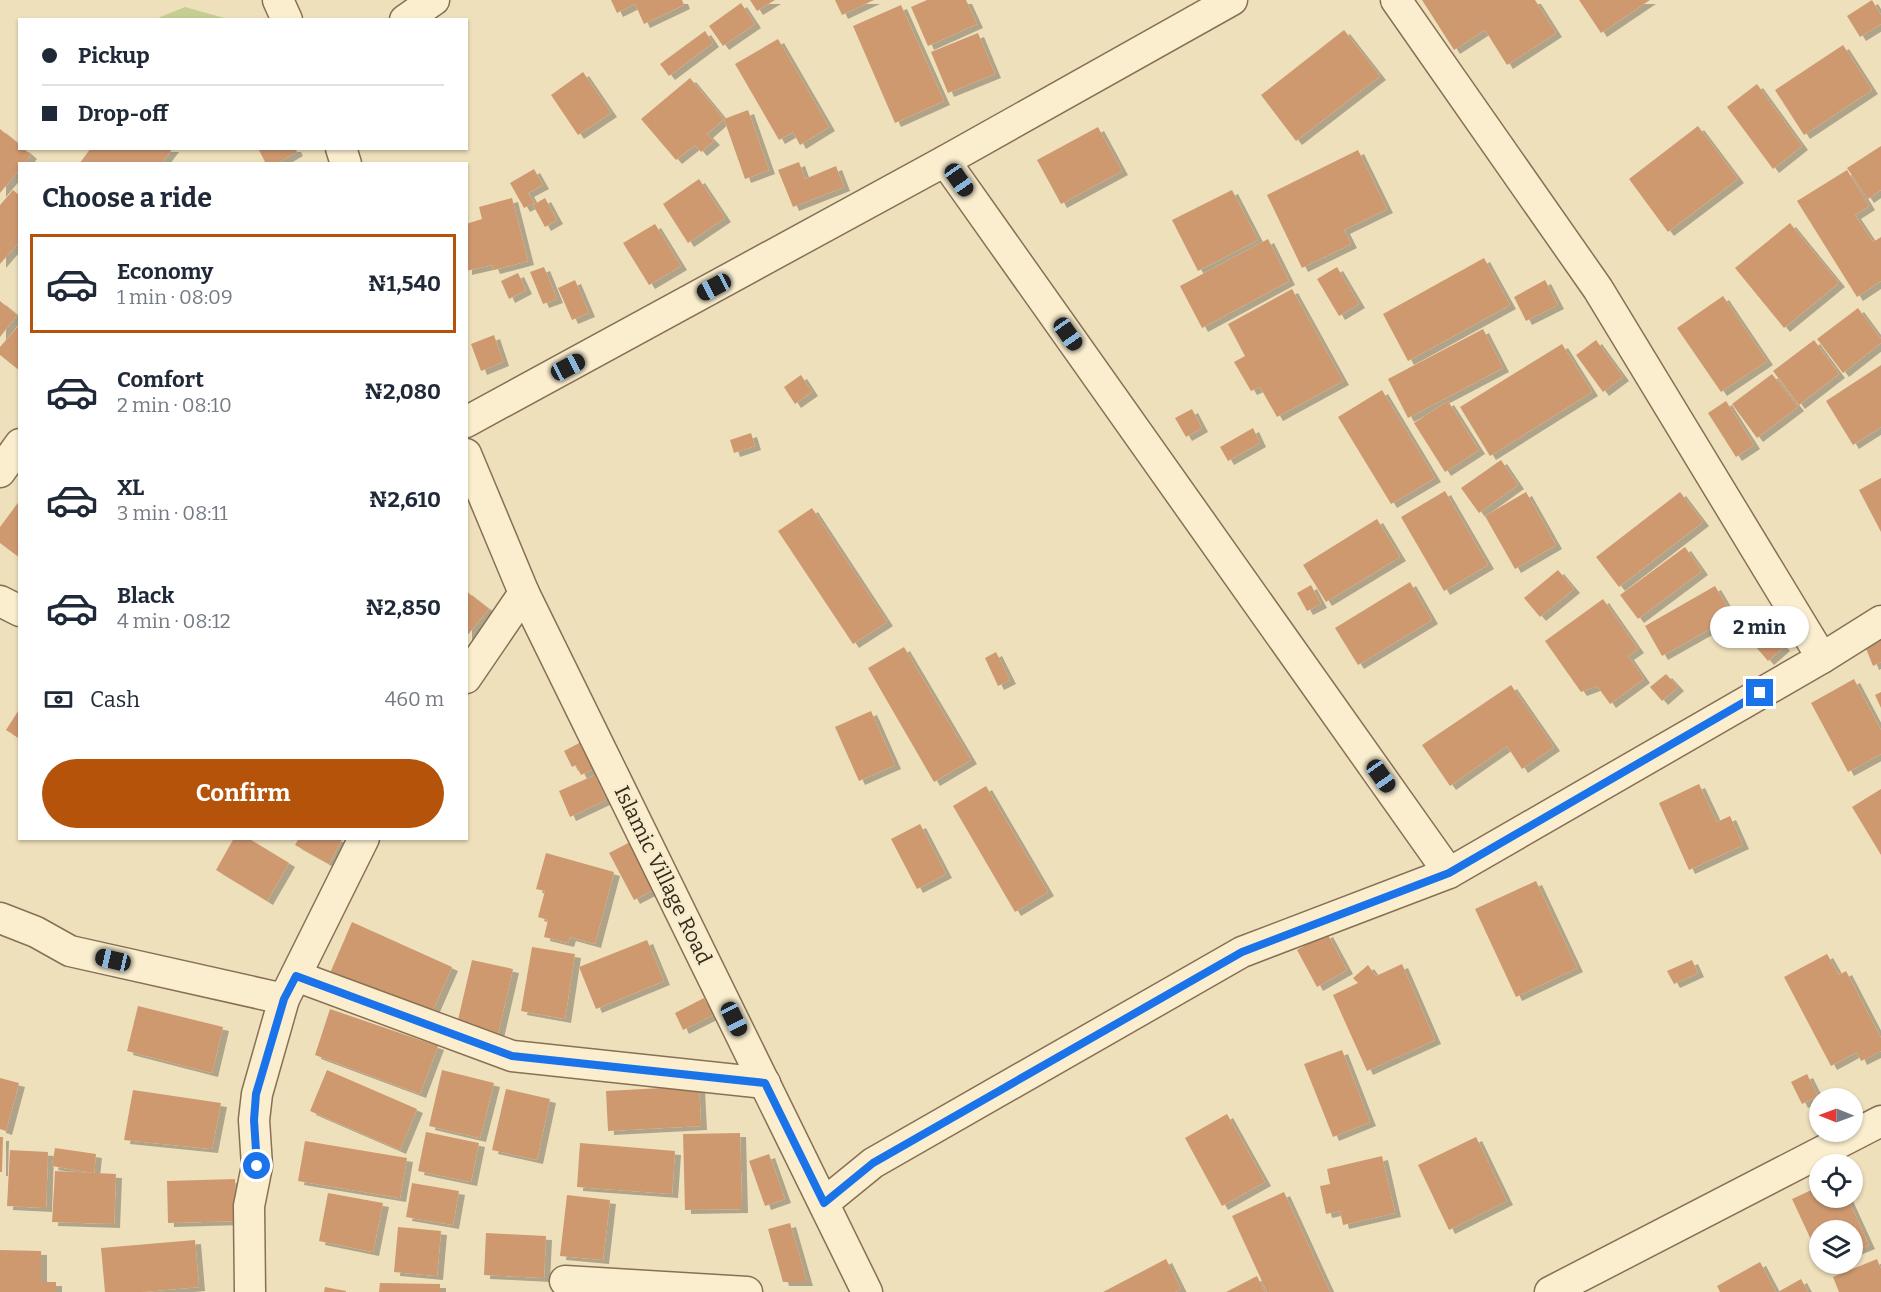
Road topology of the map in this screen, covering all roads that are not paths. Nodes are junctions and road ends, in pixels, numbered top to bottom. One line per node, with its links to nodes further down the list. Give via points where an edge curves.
1 (278, 0): 5 (street)
2 (434, 0): 6 (street)
3 (1232, 0): 7 (street)
4 (1396, 0): 16 (street, via 1598,289)
5 (286, 18)
6 (408, 18)
7 (945, 161): 8 (street); 19 (street)
8 (468, 421)
9 (18, 447): 11 (street)
10 (468, 459): 12 (street, Islamic Village Road)
11 (0, 472)
12 (524, 593): 17 (street); 22 (street, Islamic Village Road)
13 (0, 601): 14 (street)
14 (18, 610)
15 (1881, 621): 16 (street)
16 (1822, 658): 19 (street)
17 (468, 675)
18 (363, 840): 21 (street)
19 (1449, 873): 24 (street, via 1242,952 873,1163)
20 (2, 927): 21 (street, via 36,932 70,951)
21 (290, 987): 22 (street, via 512,1056); 26 (street, via 256,1094 257,1166 249,1206)
22 (765, 1083): 24 (street, Islamic Village Road)
23 (1881, 1121): 29 (street)
24 (824, 1203): 28 (street, Islamic Village Road)
25 (565, 1281): 27 (street)
26 (250, 1292)
27 (747, 1292)
28 (867, 1292)
29 (1550, 1292)

